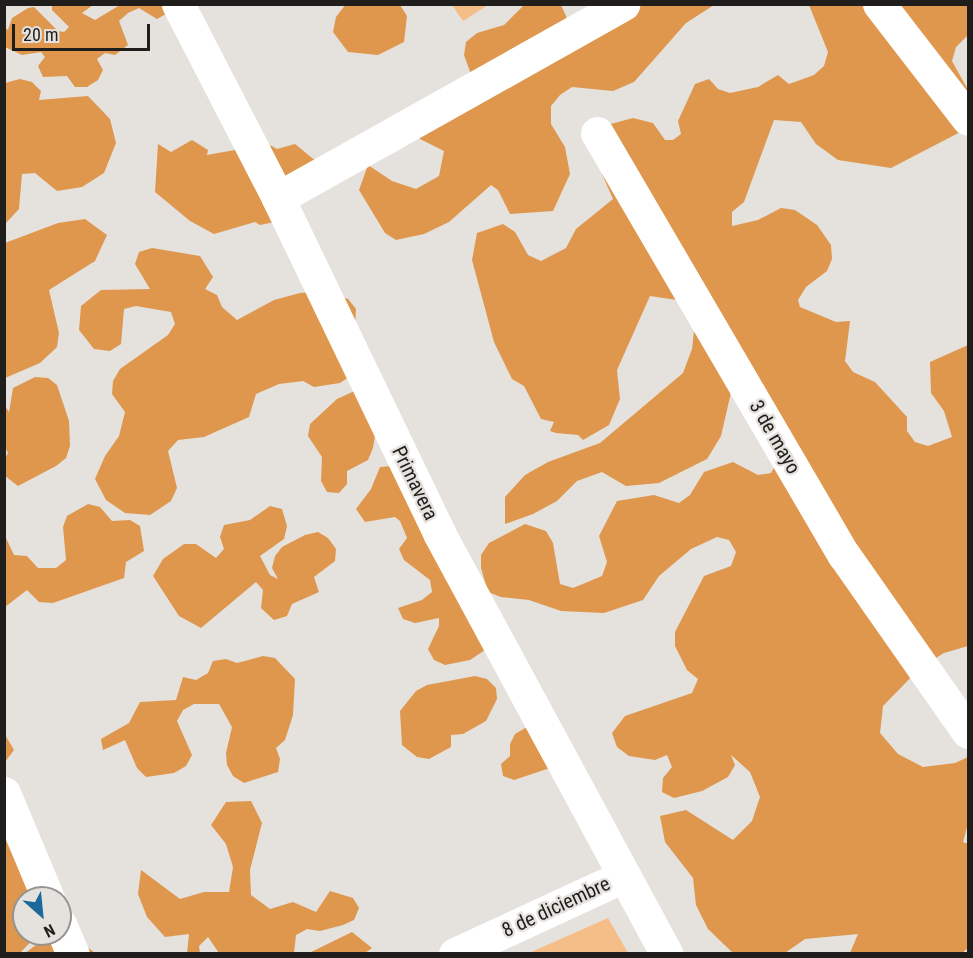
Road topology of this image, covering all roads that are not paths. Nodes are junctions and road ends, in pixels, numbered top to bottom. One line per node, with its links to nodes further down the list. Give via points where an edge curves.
1 (178, 4): 6 (street, Primavera)
2 (623, 4): 6 (street)
3 (879, 4): 4 (street)
4 (969, 118)
5 (597, 133): 7 (street, 3 de mayo, via 844,555)
6 (278, 198): 9 (street, Primavera, via 439,533)
7 (969, 732)
8 (4, 794): 10 (street)
9 (624, 876): 11 (street, 8 de diciembre); 12 (street, Primavera)
10 (43, 886)
11 (455, 954)
12 (667, 954)

